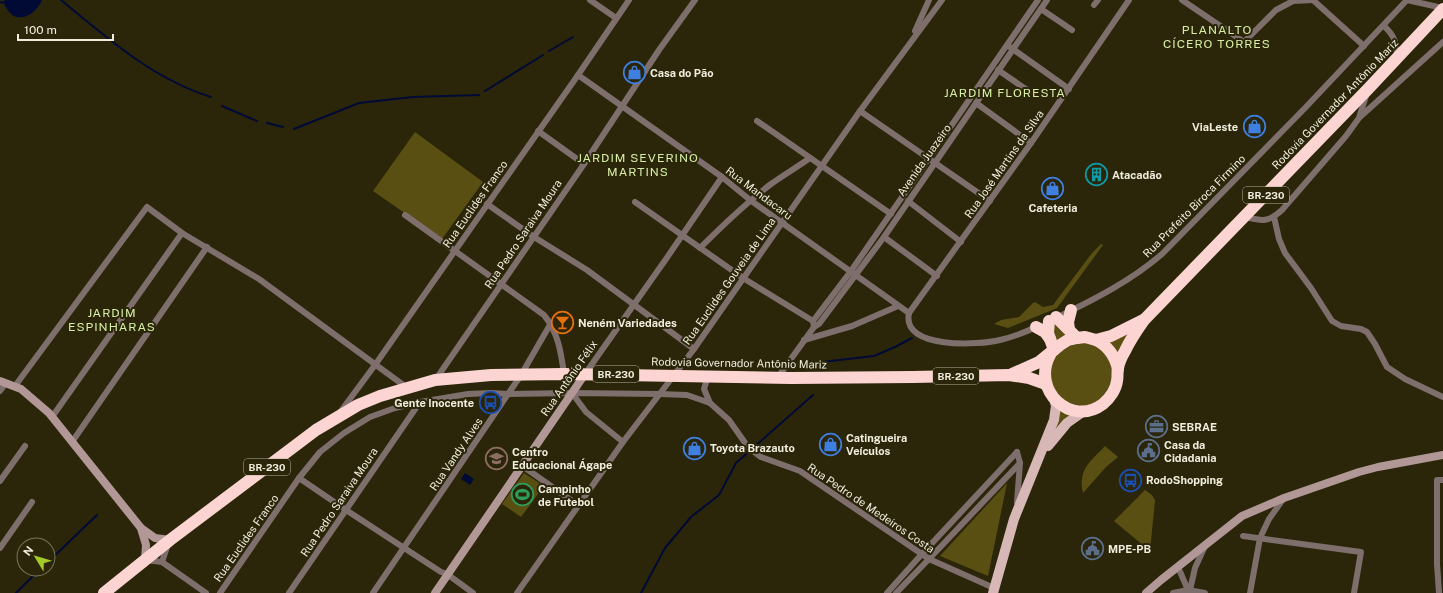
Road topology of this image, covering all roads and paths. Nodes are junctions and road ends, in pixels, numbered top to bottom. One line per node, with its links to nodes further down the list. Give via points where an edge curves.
1 (590, 0): 14 (street)
2 (629, 0): 14 (street, Rua Euclides Franco)
3 (696, 0): 29 (street, Rua Pedro Saraiva Moura)
4 (929, 0): 18 (street)
5 (942, 0): 18 (street, Rua Euclides Gouveia de Lima)
6 (1038, 0): 19 (street, Avenida Juazeiro)
7 (1047, 0): 12 (street, Avenida Juazeiro)
8 (1129, 0): 25 (street, Rua José Martins da Silva)
9 (1182, 0): 10 (street, via 1244,42 1276,10 1293,2)
10 (1313, 0): 20 (street)
11 (1407, 0): 13 (street, Rua Prefeito Biroca Firmino); 15 (street, Rua Prefeito Biroca Firmino)
12 (1041, 9): 16 (street); 21 (street, Avenida Juazeiro)
13 (1443, 9): 22 (highway, Rodovia Governador Antônio Mariz / BR-230)
14 (616, 18): 24 (street, Rua Euclides Franco)
15 (1384, 26): 20 (street, Rua Prefeito Biroca Firmino); 22 (street, via 1394,38)
16 (1072, 30)
17 (1443, 42): 31 (street)
18 (908, 45): 30 (street, Rua Euclides Gouveia de Lima)
19 (1007, 45): 21 (street); 36 (street, Avenida Juazeiro)
20 (1364, 46): 66 (street, Rua Prefeito Biroca Firmino, via 1162,254 1134,276)
21 (1012, 49): 23 (street, Avenida Juazeiro); 25 (street)
22 (1397, 57): 26 (highway, Rodovia Governador Antônio Mariz / BR-230)
23 (998, 70): 27 (street); 28 (street, Avenida Juazeiro)
24 (578, 75): 29 (street, Rua Mandacaru); 33 (street, Rua Euclides Franco)
25 (1069, 89): 34 (street, Rua José Martins da Silva)
26 (1368, 89): 31 (street); 48 (highway, Rodovia Governador Antônio Mariz / BR-230)
27 (1030, 92)
28 (976, 103): 34 (street); 37 (street, Avenida Juazeiro)
29 (622, 106): 38 (street, Rua Pedro Saraiva Moura); 40 (street, Rua Mandacaru)
30 (860, 111): 36 (street); 39 (street, Rua Euclides Gouveia de Lima)
31 (1359, 118): 49 (street, via 1332,154)
32 (757, 121): 35 (street)
33 (538, 131): 38 (street); 45 (street, Rua Euclides Franco)
34 (1032, 143): 43 (street, Rua José Martins da Silva)
35 (810, 158): 39 (street); 41 (street)
36 (929, 159): 37 (street); 46 (street, Avenida Juazeiro)
37 (935, 163): 42 (street, Avenida Juazeiro); 43 (street)
38 (584, 164): 53 (street, Rua Pedro Saraiva Moura)
39 (822, 166): 46 (street); 50 (street, Rua Euclides Gouveia de Lima)
40 (722, 177): 41 (street, Rua Mandacaru); 52 (street, Rua Antônio Félix)
41 (750, 200): 50 (street, Rua Mandacaru); 57 (street)
42 (908, 201): 54 (street, Avenida Juazeiro); 55 (street)
43 (990, 201): 55 (street, Rua José Martins da Silva)
44 (635, 202): 52 (street)
45 (487, 204): 53 (street); 58 (street, Rua Euclides Franco)
46 (891, 214): 59 (street, Avenida Juazeiro)
47 (404, 215): 58 (street)
48 (1245, 217): 49 (street, via 1258,220); 69 (highway, Rodovia Governador Antônio Mariz / BR-230)
49 (1274, 217): 98 (street, via 1285,253 1332,321 1341,326 1367,332 1388,367 1405,379)
50 (782, 223): 59 (street, Rua Mandacaru); 62 (street, Rua Euclides Gouveia de Lima)
51 (182, 233): 56 (street); 92 (street, via 147,207); 103 (street)
52 (683, 235): 57 (street); 64 (street, Rua Antônio Félix)
53 (534, 237): 63 (street, Rua Pedro Saraiva Moura); 64 (street, via 587,270)
54 (884, 237): 60 (street, Avenida Juazeiro); 61 (street)
55 (961, 242): 61 (street, Rua José Martins da Silva)
56 (207, 248): 80 (street, via 259,279); 105 (street)
57 (700, 248): 62 (street)
58 (455, 251): 63 (street); 80 (street, Rua Euclides Franco)
59 (850, 272): 60 (street, Rua Mandacaru); 71 (street, Avenida Juazeiro)
60 (856, 275): 65 (street, Rua Mandacaru); 71 (street, Avenida Juazeiro, via 819,324)
61 (937, 276): 67 (street, Rua José Martins da Silva)
62 (743, 278): 71 (street); 79 (street, Rua Euclides Gouveia de Lima)
63 (501, 284): 70 (street); 89 (street, Rua Pedro Saraiva Moura)
64 (634, 305): 79 (street); 83 (street, Rua Antônio Félix)
65 (898, 306): 67 (street, Rua Mandacaru); 76 (street, via 852,326)
66 (1071, 310): 68 (street, Rua Prefeito Biroca Firmino); 73 (highway)
67 (908, 316): 77 (street, Rua Mandacaru, via 911,328 923,337)
68 (1053, 319): 72 (street, Rua Prefeito Biroca Firmino); 73 (highway); 78 (highway, via 1048,333)
69 (1144, 320): 75 (highway, Rodovia Governador Antônio Mariz / BR-230, via 1111,336); 81 (highway, Rodovia Governador Antônio Mariz / BR-230, via 1132,336)
70 (551, 323): 82 (street, via 561,352); 84 (street, Rua Vandy Alves)
71 (813, 324): 76 (street, Avenida Juazeiro)
72 (1036, 327): 77 (street, Rua Prefeito Biroca Firmino, via 1001,340 977,344); 78 (highway, via 1045,332)
73 (1069, 329): 74 (highway)
74 (1078, 338): 75 (highway, Rodovia Governador Antônio Mariz / BR-230); 78 (highway, Rodovia Governador Antônio Mariz / BR-230)
75 (1096, 340): 81 (highway, via 1110,351)
76 (804, 341): 88 (street, Avenida Juazeiro)
77 (956, 343)
78 (1051, 348): 86 (highway, Rodovia Governador Antônio Mariz / BR-230, via 1031,366); 91 (highway, via 1044,369)
79 (694, 349): 85 (street, Rua Euclides Gouveia de Lima)
80 (375, 365): 93 (street); 104 (street, Rua Euclides Franco)
81 (1118, 369): 102 (highway, Rodovia Governador Antônio Mariz / BR-230, via 1117,382 1112,394 1102,404)
82 (564, 374): 83 (highway, Rodovia Governador Antônio Mariz / BR-230); 84 (highway, Rodovia Governador Antônio Mariz / BR-230)
83 (585, 374): 85 (highway, Rodovia Governador Antônio Mariz / BR-230); 95 (main road, Rua Antônio Félix)
84 (521, 375): 89 (highway, Rodovia Governador Antônio Mariz / BR-230, via 483,375); 96 (street, Rua Vandy Alves)
85 (674, 375): 87 (highway, Rodovia Governador Antônio Mariz / BR-230); 97 (street, Rua Euclides Gouveia de Lima)
86 (1009, 375): 88 (highway, Rodovia Governador Antônio Mariz / BR-230); 91 (highway, Rodovia Governador Antônio Mariz / BR-230)
87 (708, 376): 88 (highway, Rodovia Governador Antônio Mariz / BR-230); 101 (street, via 704,389)
88 (778, 377)
89 (435, 380): 93 (highway, Rodovia Governador Antônio Mariz / BR-230)
90 (3, 382): 92 (main road); 94 (street)
91 (1046, 384): 99 (highway)
92 (15, 386): 103 (main road, via 28,394)
93 (406, 387): 104 (highway, Rodovia Governador Antônio Mariz / BR-230, via 358,405)
94 (0, 392)
95 (572, 393): 96 (street, Rua Euclides Franco); 97 (street, Rua Euclides Franco); 106 (street, via 586,412); 111 (main road, Rua Antônio Félix)
96 (508, 394): 100 (street, Rua Euclides Franco, via 468,394); 130 (street, Rua Vandy Alves)
97 (660, 394): 101 (street, Rua Pedro de Medeiros Costa, via 687,395); 106 (street, Rua Euclides Gouveia de Lima)
98 (1443, 397)
99 (1054, 399): 102 (highway, via 1071,410); 109 (main road, via 1054,420)
100 (420, 402): 112 (street, Rua Euclides Franco, via 370,417 344,433 320,452); 120 (street, Rua Pedro Saraiva Moura)
101 (710, 403): 131 (street, Rua Pedro de Medeiros Costa, via 729,420 754,452 769,461 800,471)
102 (1084, 411): 109 (main road, via 1060,430)
103 (52, 417): 105 (main road)
104 (336, 418): 125 (highway, Rodovia Governador Antônio Mariz / BR-230, via 287,451)
105 (72, 442): 127 (main road)
106 (623, 442): 118 (street, Rua Euclides Gouveia de Lima)
107 (25, 446): 114 (street)
108 (1443, 455): 115 (main road, via 1359,472)
109 (1038, 461): 121 (main road)
110 (1020, 463): 117 (street, via 1017,452); 119 (street); 121 (street)
111 (521, 465): 118 (street); 136 (main road, Rua Antônio Félix)
112 (299, 478): 120 (street); 141 (street, Rua Euclides Franco)
113 (1440, 480): 154 (street, via 1437,564)
114 (0, 481)
115 (1284, 498): 124 (street, via 1269,519); 128 (main road, via 1242,516)
116 (32, 502): 129 (street)
117 (970, 502): 119 (street); 122 (street)
118 (578, 505): 146 (street, Rua Euclides Gouveia de Lima)
119 (977, 508): 126 (street)
120 (346, 510): 130 (street); 142 (street, Rua Pedro Saraiva Moura)
121 (1014, 518): 138 (main road)
122 (940, 534): 126 (street); 131 (street)
123 (1243, 536): 124 (street)
124 (1260, 538): 152 (street); 153 (street, via 1361,552)
125 (170, 540): 127 (main road); 132 (highway, Rodovia Governador Antônio Mariz / BR-230); 134 (street)
126 (947, 541): 133 (street)
127 (152, 543): 132 (main road)
128 (1205, 546): 135 (main road); 137 (street, via 1198,559)
129 (0, 548)
130 (404, 548): 136 (street); 143 (street, Rua Vandy Alves)
131 (921, 554): 133 (street, Rua Pedro de Medeiros Costa); 147 (street)
132 (145, 560): 134 (street); 139 (highway, Rodovia Governador Antônio Mariz / BR-230)
133 (929, 560): 138 (street, Rua Pedro de Medeiros Costa); 148 (street)
134 (162, 562): 140 (street)
135 (1178, 567): 137 (street); 149 (main road)
136 (447, 574): 144 (main road, Rua Antônio Félix); 145 (street)
137 (1189, 590): 150 (street); 151 (street)
138 (994, 591)
139 (104, 593)
140 (206, 593)
141 (220, 593)
142 (289, 593)
143 (373, 593)
144 (435, 593)
145 (473, 593)
146 (517, 593)
147 (887, 593)
148 (896, 593)
149 (1146, 593)
150 (1173, 593)
151 (1205, 593)
152 (1250, 593)
153 (1354, 593)
154 (1439, 593)

